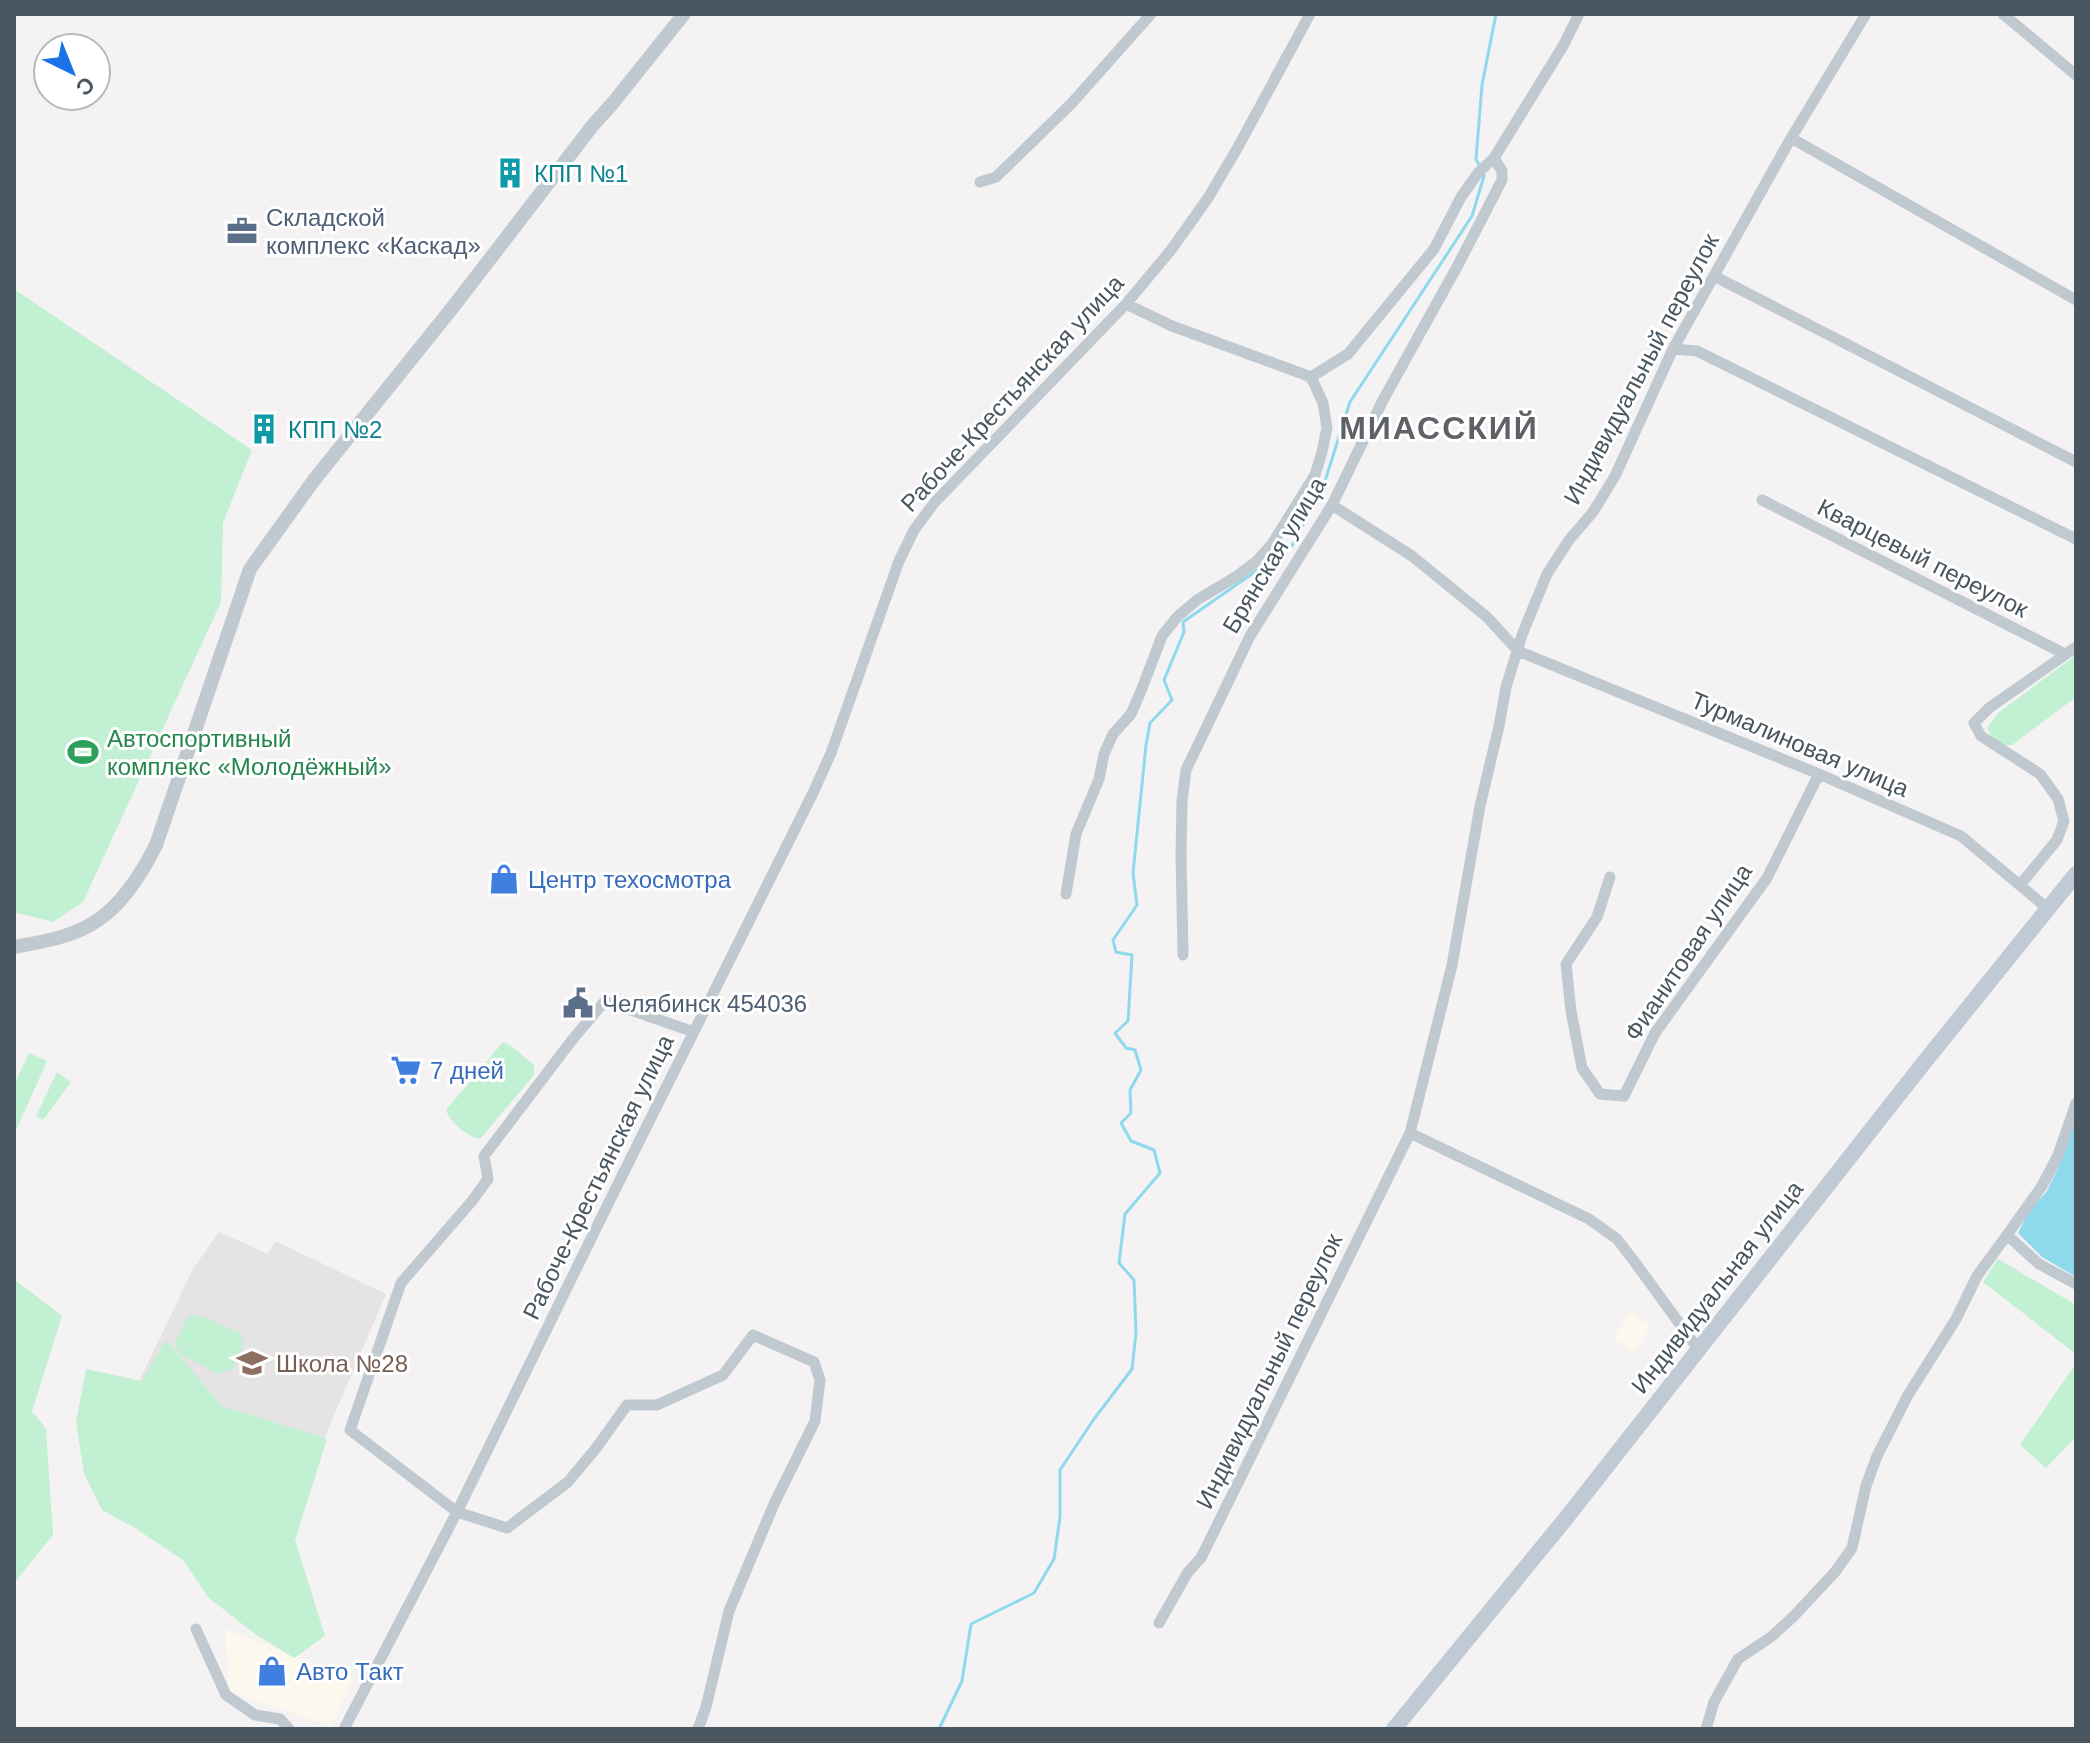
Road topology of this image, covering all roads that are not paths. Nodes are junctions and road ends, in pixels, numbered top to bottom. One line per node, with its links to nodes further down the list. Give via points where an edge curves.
1 (684, 14): 29 (street, via 314,480 250,569 146,865 99,920 73,933)
2 (1151, 14): 10 (street, via 1071,104 996,177)
3 (1310, 14): 13 (street, Рабоче-Крестьянская улица, via 1208,198)
4 (1579, 14): 9 (street)
5 (1866, 14): 8 (street, Индивидуальный переулок)
6 (2003, 14): 7 (street)
7 (2076, 75)
8 (1791, 138): 11 (street, Индивидуальный переулок); 12 (street)
9 (1494, 158): 15 (street, via 1461,197 1434,249 1348,354); 18 (street, Брянская улица, via 1502,180)
10 (980, 182)
11 (1714, 276): 14 (street, Индивидуальный переулок); 16 (street)
12 (2076, 300)
13 (1126, 304): 15 (street); 31 (street, Рабоче-Крестьянская улица, via 914,530 831,753)
14 (1673, 349): 19 (street, via 1697,351); 21 (street, Индивидуальный переулок, via 1615,476 1547,574)
15 (1311, 377): 27 (street, Брянская улица, via 1327,428 1315,475 1257,561 1197,600 1162,636 1131,714 1104,754 1076,834)
16 (2076, 462)
17 (1762, 500): 22 (street, Кварцевый переулок)
18 (1332, 505): 21 (street, via 1412,556 1487,617); 30 (street, Брянская улица, via 1250,636 1186,770)
19 (2076, 539)
20 (2076, 647): 22 (street)
21 (1518, 651): 23 (street, Турмалиновая улица); 33 (street, Индивидуальный переулок, via 1480,806 1452,965)
22 (2065, 654): 26 (street, via 1974,723 1981,736 2040,774 2058,799 2064,821 2057,840)
23 (1819, 774): 25 (street, Фианитовая улица, via 1767,878 1655,1033 1624,1096 1600,1094 1582,1068 1566,964 1597,917); 26 (street, Турмалиновая улица, via 1961,836)
24 (2076, 874): 28 (main road, Индивидуальная улица)
25 (1610, 877)
26 (2020, 885): 28 (street, Турмалиновая улица)
27 (1066, 894)
28 (2047, 908): 36 (main road, Индивидуальная улица)
29 (14, 947)
30 (1183, 955)
31 (694, 1032): 37 (street, Рабоче-Крестьянская улица); 37 (street, via 605,1001 484,1156 488,1179 401,1283 350,1430)
32 (2076, 1103): 34 (street, via 2042,1186)
33 (1410, 1133): 36 (street, via 1604,1229 1617,1239); 38 (street, Индивидуальный переулок, via 1201,1558)
34 (2007, 1235): 35 (street, via 2039,1264); 44 (street, via 1977,1276 1877,1456 1852,1548 1793,1617 1738,1659)
35 (2076, 1284)
36 (1698, 1349): 43 (main road, Индивидуальная улица)
37 (457, 1512): 41 (street, Рабоче-Крестьянская улица); 42 (street, via 507,1528 568,1482 627,1405 657,1405 723,1375 753,1335 814,1362 820,1380 815,1421 729,1611)
38 (1159, 1623)
39 (196, 1629): 40 (street, via 226,1695 255,1715 280,1719)
40 (289, 1729)
41 (344, 1729)
42 (698, 1729)
43 (1394, 1729)
44 (1706, 1729)

